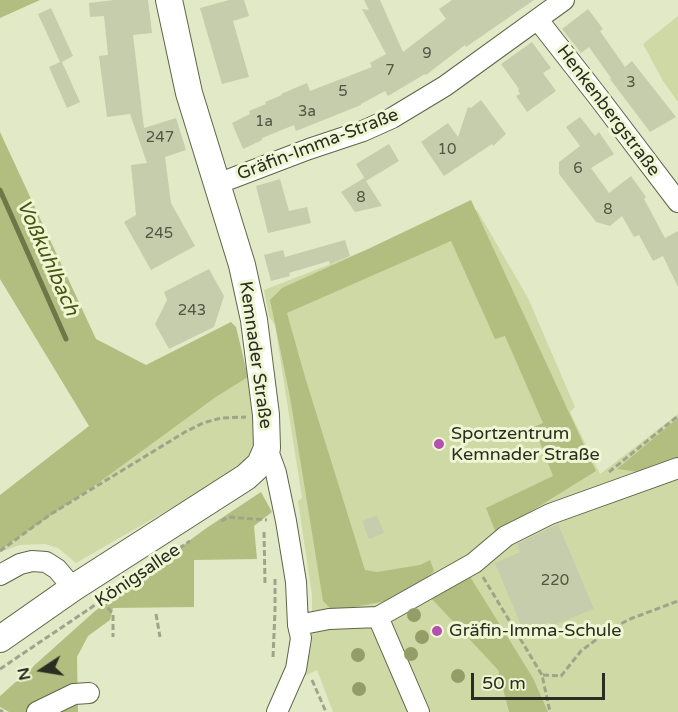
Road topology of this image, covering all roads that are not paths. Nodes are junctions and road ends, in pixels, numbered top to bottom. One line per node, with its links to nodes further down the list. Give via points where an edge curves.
1 (169, 0): 4 (main road, Kemnader Straße, via 189,93)
2 (564, 0): 3 (street, Gräfin-Imma-Straße)
3 (538, 20): 4 (street, Gräfin-Imma-Straße, via 392,118); 5 (street, Henkenbergstraße)
4 (217, 184): 6 (main road, Kemnader Straße, via 254,320)
5 (678, 202)
6 (267, 448): 9 (main road, Königsallee, via 260,464 246,477); 11 (street, Kemnader Straße, via 286,521)
7 (678, 468): 10 (street, via 550,514 506,536 474,563)
8 (0, 575): 9 (street, Königsallee, via 20,564 46,562)
9 (73, 588): 12 (main road, Königsallee)
10 (378, 617): 11 (street); 16 (street)
11 (298, 625): 15 (street, Kemnader Straße, via 301,638 296,669)
12 (0, 639)
13 (89, 693): 14 (street, via 74,694)
14 (36, 712)
15 (277, 712)
16 (419, 712)

